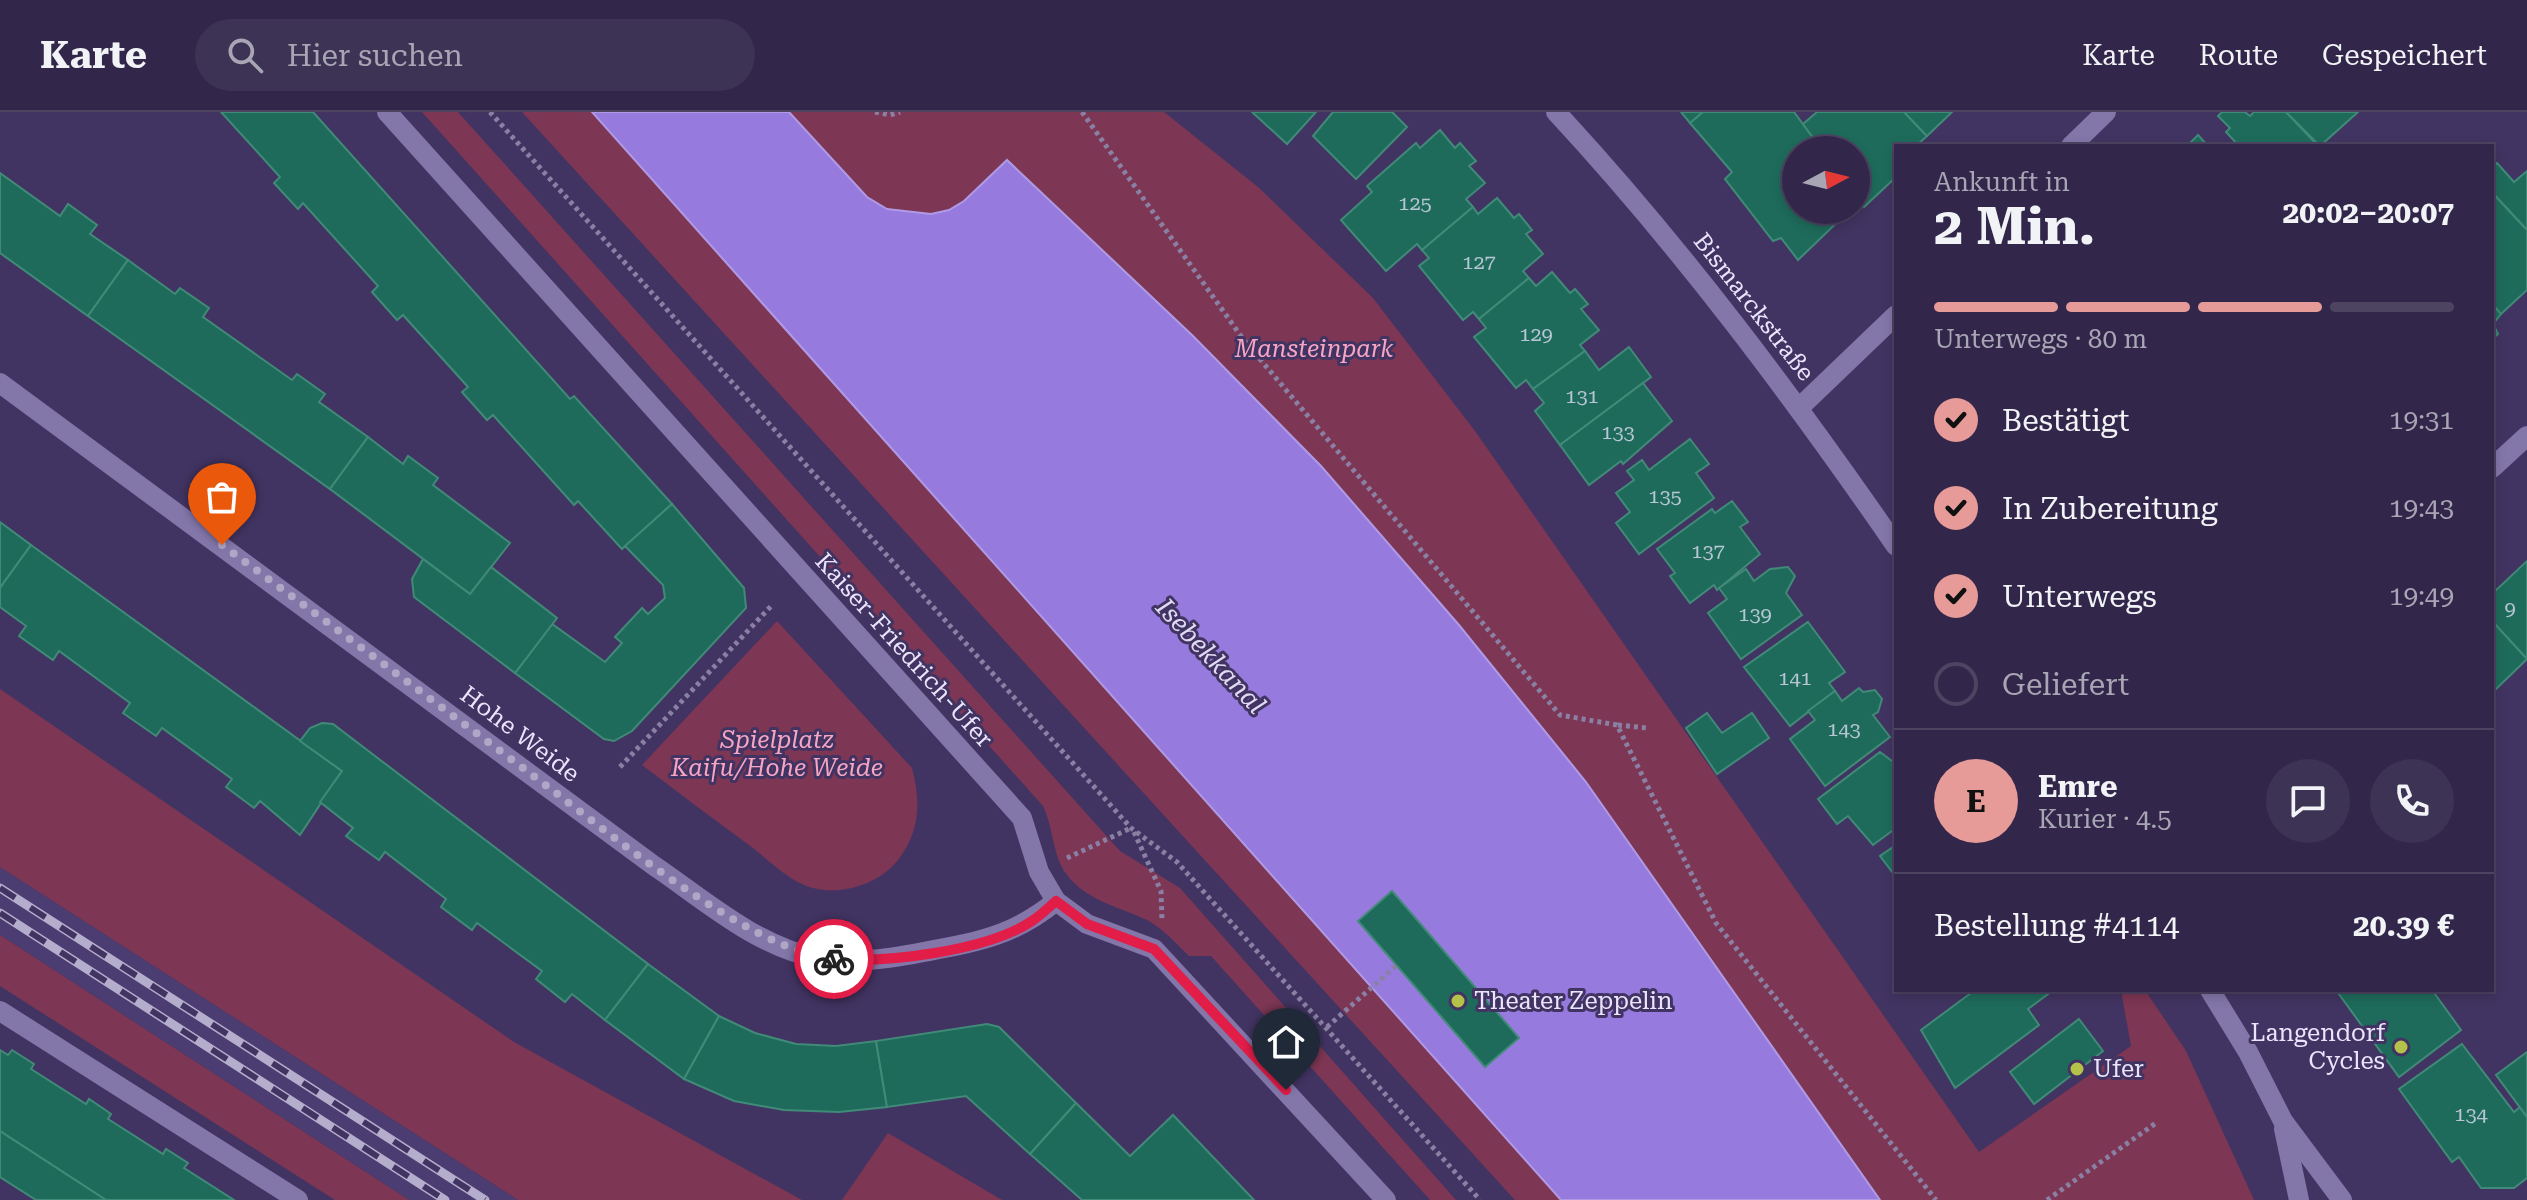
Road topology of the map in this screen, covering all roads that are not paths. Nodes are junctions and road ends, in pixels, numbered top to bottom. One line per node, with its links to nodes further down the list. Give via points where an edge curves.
1 (387, 112): 11 (street, Kaiser-Friedrich-Ufer, via 1022,818 1039,872)
2 (1556, 112): 7 (street, Bismarckstraße, via 1631,193)
3 (2106, 112): 4 (street)
4 (2073, 144)
5 (1894, 317): 7 (street)
6 (0, 383): 11 (street, Hohe Weide, via 653,865 785,948 817,958 899,957 1011,932)
7 (1800, 407): 10 (street, Bismarckstraße)
8 (2527, 436): 9 (street)
9 (2494, 466)
10 (1894, 543)
11 (1056, 901): 16 (street, Kaiser-Friedrich-Ufer, via 1087,924 1154,949)
12 (2211, 992): 14 (street)
13 (0, 1011): 15 (street)
14 (2283, 1121): 17 (street); 18 (street)
15 (298, 1200)
16 (1386, 1200)
17 (2299, 1200)
18 (2342, 1200)

